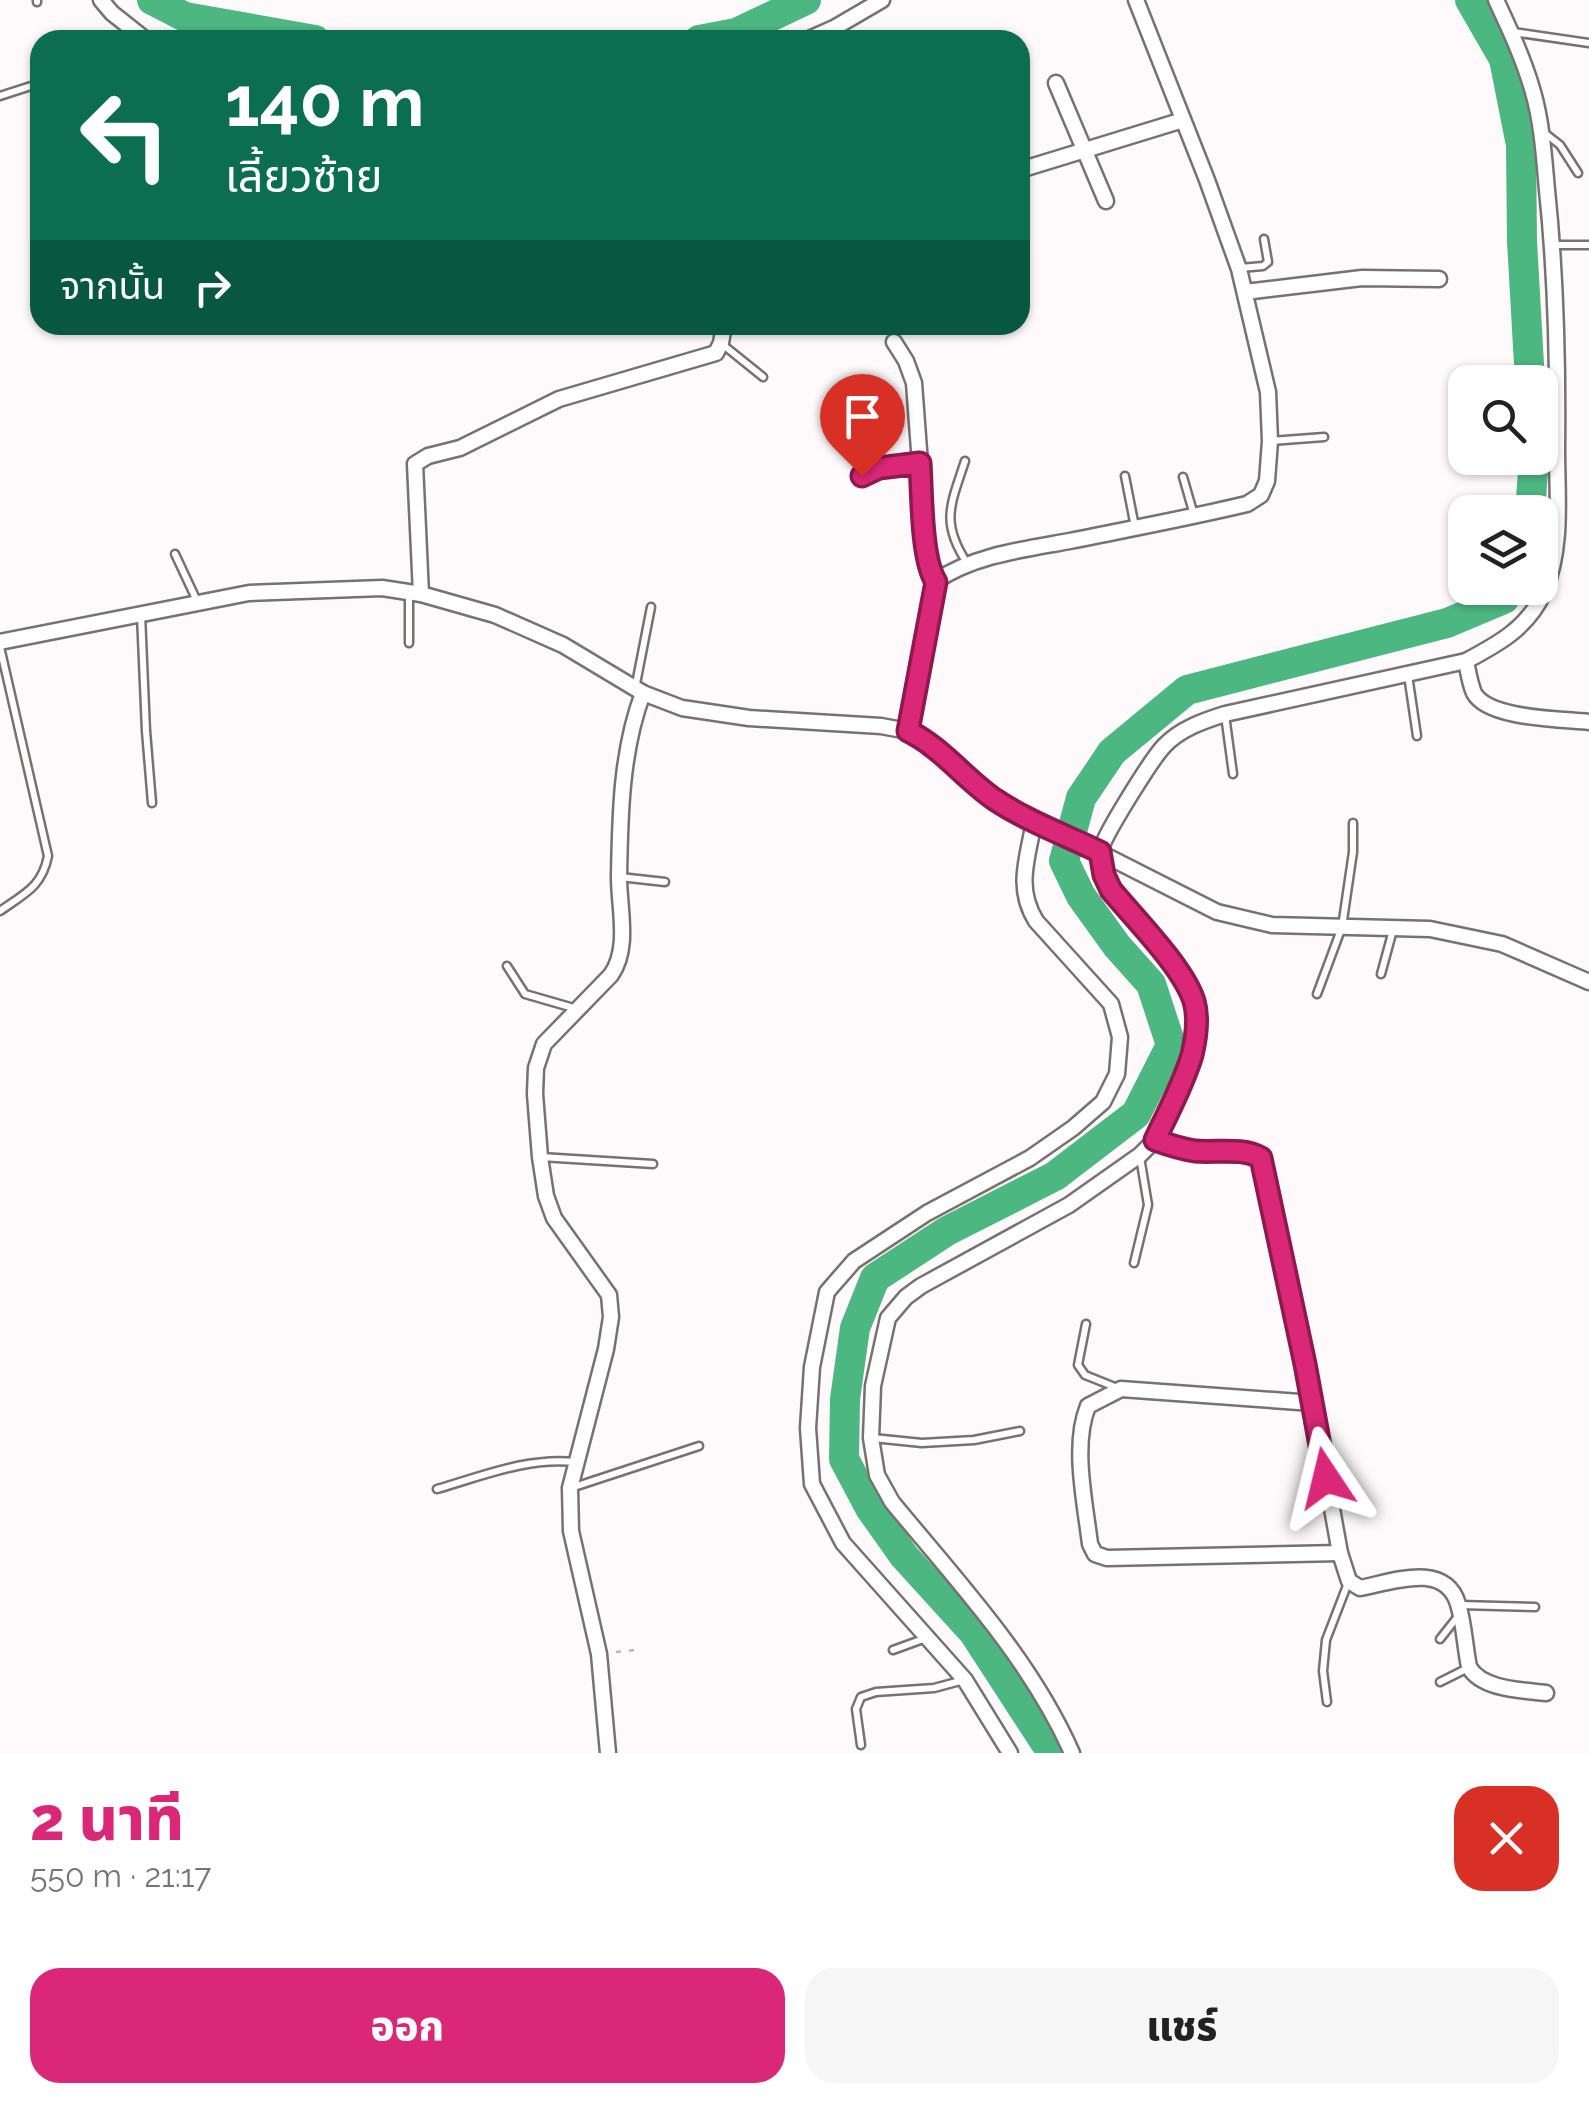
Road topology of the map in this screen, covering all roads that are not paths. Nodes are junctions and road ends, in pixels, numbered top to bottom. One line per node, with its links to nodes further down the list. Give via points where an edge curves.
1 (102, 0): 5 (street)
2 (882, 0): 6 (street)
3 (1136, 0): 12 (street)
4 (1496, 0): 7 (street)
5 (133, 30)
6 (830, 30)
7 (1512, 32): 8 (lane); 13 (street)
8 (1589, 43)
9 (1056, 83): 14 (street)
10 (30, 86): 11 (lane)
11 (0, 96)
12 (1183, 120): 14 (street); 21 (street)
13 (1541, 130): 16 (lane, via 1560,144); 19 (street)
14 (1086, 150): 15 (street); 17 (street)
15 (1030, 167)
16 (1578, 173)
17 (1106, 201)
18 (1264, 239): 21 (lane, via 1268,262)
19 (1553, 245): 20 (lane); 46 (street, via 1553,563 1544,592 1518,630)
20 (1589, 245)
21 (1238, 268): 23 (street)
22 (1439, 279): 23 (street, via 1362,278)
23 (1245, 292): 29 (street, via 1268,392)
24 (723, 335): 26 (street)
25 (894, 342): 31 (street, via 914,384)
26 (722, 343): 27 (lane); 40 (street, via 716,353 559,400 415,464)
27 (763, 377)
28 (1324, 438): 29 (lane)
29 (1270, 441): 35 (street, via 1260,495)
30 (966, 461): 38 (lane, via 950,525)
31 (920, 463): 32 (lane); 39 (street, via 927,557)
32 (862, 476)
33 (1126, 476): 36 (lane)
34 (1183, 476): 35 (lane)
35 (1194, 516): 36 (street)
36 (1135, 528): 38 (street)
37 (175, 554): 41 (lane)
38 (968, 564): 39 (street)
39 (936, 582): 51 (street)
40 (415, 593): 41 (street, via 382,588); 44 (lane); 48 (street, via 495,615)
41 (197, 602): 43 (street)
42 (650, 606): 48 (lane)
43 (142, 614): 45 (street); 54 (lane)
44 (409, 642)
45 (0, 645): 60 (lane, via 48,856 35,887)
46 (1466, 661): 47 (street); 50 (street, via 1482,702 1504,712)
47 (1408, 674): 49 (street); 52 (lane)
48 (639, 691): 51 (street, via 714,714); 58 (street, via 625,760)
49 (1225, 714): 53 (lane); 57 (street, via 1192,724 1164,746)
50 (1589, 722)
51 (908, 731): 56 (street, via 998,802)
52 (1417, 736)
53 (1232, 774)
54 (152, 803)
55 (1353, 822): 61 (lane)
56 (1039, 824): 57 (street); 86 (street, via 1023,886 1027,906 1111,1004 1120,1037 1117,1074 1102,1102 1073,1128 854,1261 827,1292 812,1366 812,1484 843,1543)
57 (1096, 851): 61 (street, via 1216,912 1272,925); 68 (street, via 1111,890 1184,980 1195,1004 1193,1051)
58 (619, 877): 59 (lane); 67 (street, via 618,965)
59 (665, 882)
60 (0, 911)
61 (1342, 926): 62 (street); 66 (lane)
62 (1394, 928): 64 (lane); 65 (street, via 1502,944)
63 (507, 966): 67 (lane, via 526,994)
64 (1382, 974)
65 (1589, 982)
66 (1317, 994)
67 (577, 1008): 70 (street, via 544,1044 536,1068)
68 (1155, 1140): 69 (street); 75 (street, via 1261,1158)
69 (1140, 1155): 72 (lane, via 1148,1205); 77 (street, via 895,1308 879,1353)
70 (540, 1157): 71 (lane); 79 (street, via 554,1218 611,1305)
71 (653, 1164)
72 (1134, 1264)
73 (1086, 1324): 74 (lane, via 1078,1365)
74 (1121, 1389): 75 (street); 82 (street, via 1088,1406 1082,1420 1095,1554)
75 (1313, 1404): 82 (street)
76 (1020, 1432): 77 (lane, via 922,1443)
77 (872, 1438): 97 (street, via 877,1475 892,1502 1013,1649)
78 (699, 1446): 80 (lane)
79 (576, 1462): 80 (street); 81 (lane, via 532,1462)
80 (570, 1488): 95 (street, via 570,1530 599,1654)
81 (437, 1489)
82 (1340, 1553): 83 (street)
83 (1348, 1582): 85 (street, via 1360,1588 1437,1578 1450,1586); 93 (lane, via 1326,1640)
84 (1535, 1608): 85 (lane)
85 (1460, 1610): 87 (lane); 89 (street)
86 (927, 1637): 88 (lane); 90 (street)
87 (1440, 1639)
88 (894, 1650)
89 (1469, 1667): 91 (lane); 92 (street, via 1485,1681)
90 (965, 1680): 94 (lane, via 861,1696); 96 (street)
91 (1440, 1682)
92 (1546, 1693)
93 (1327, 1702)
94 (861, 1745)
95 (608, 1753)
96 (1010, 1753)
97 (1072, 1753)

